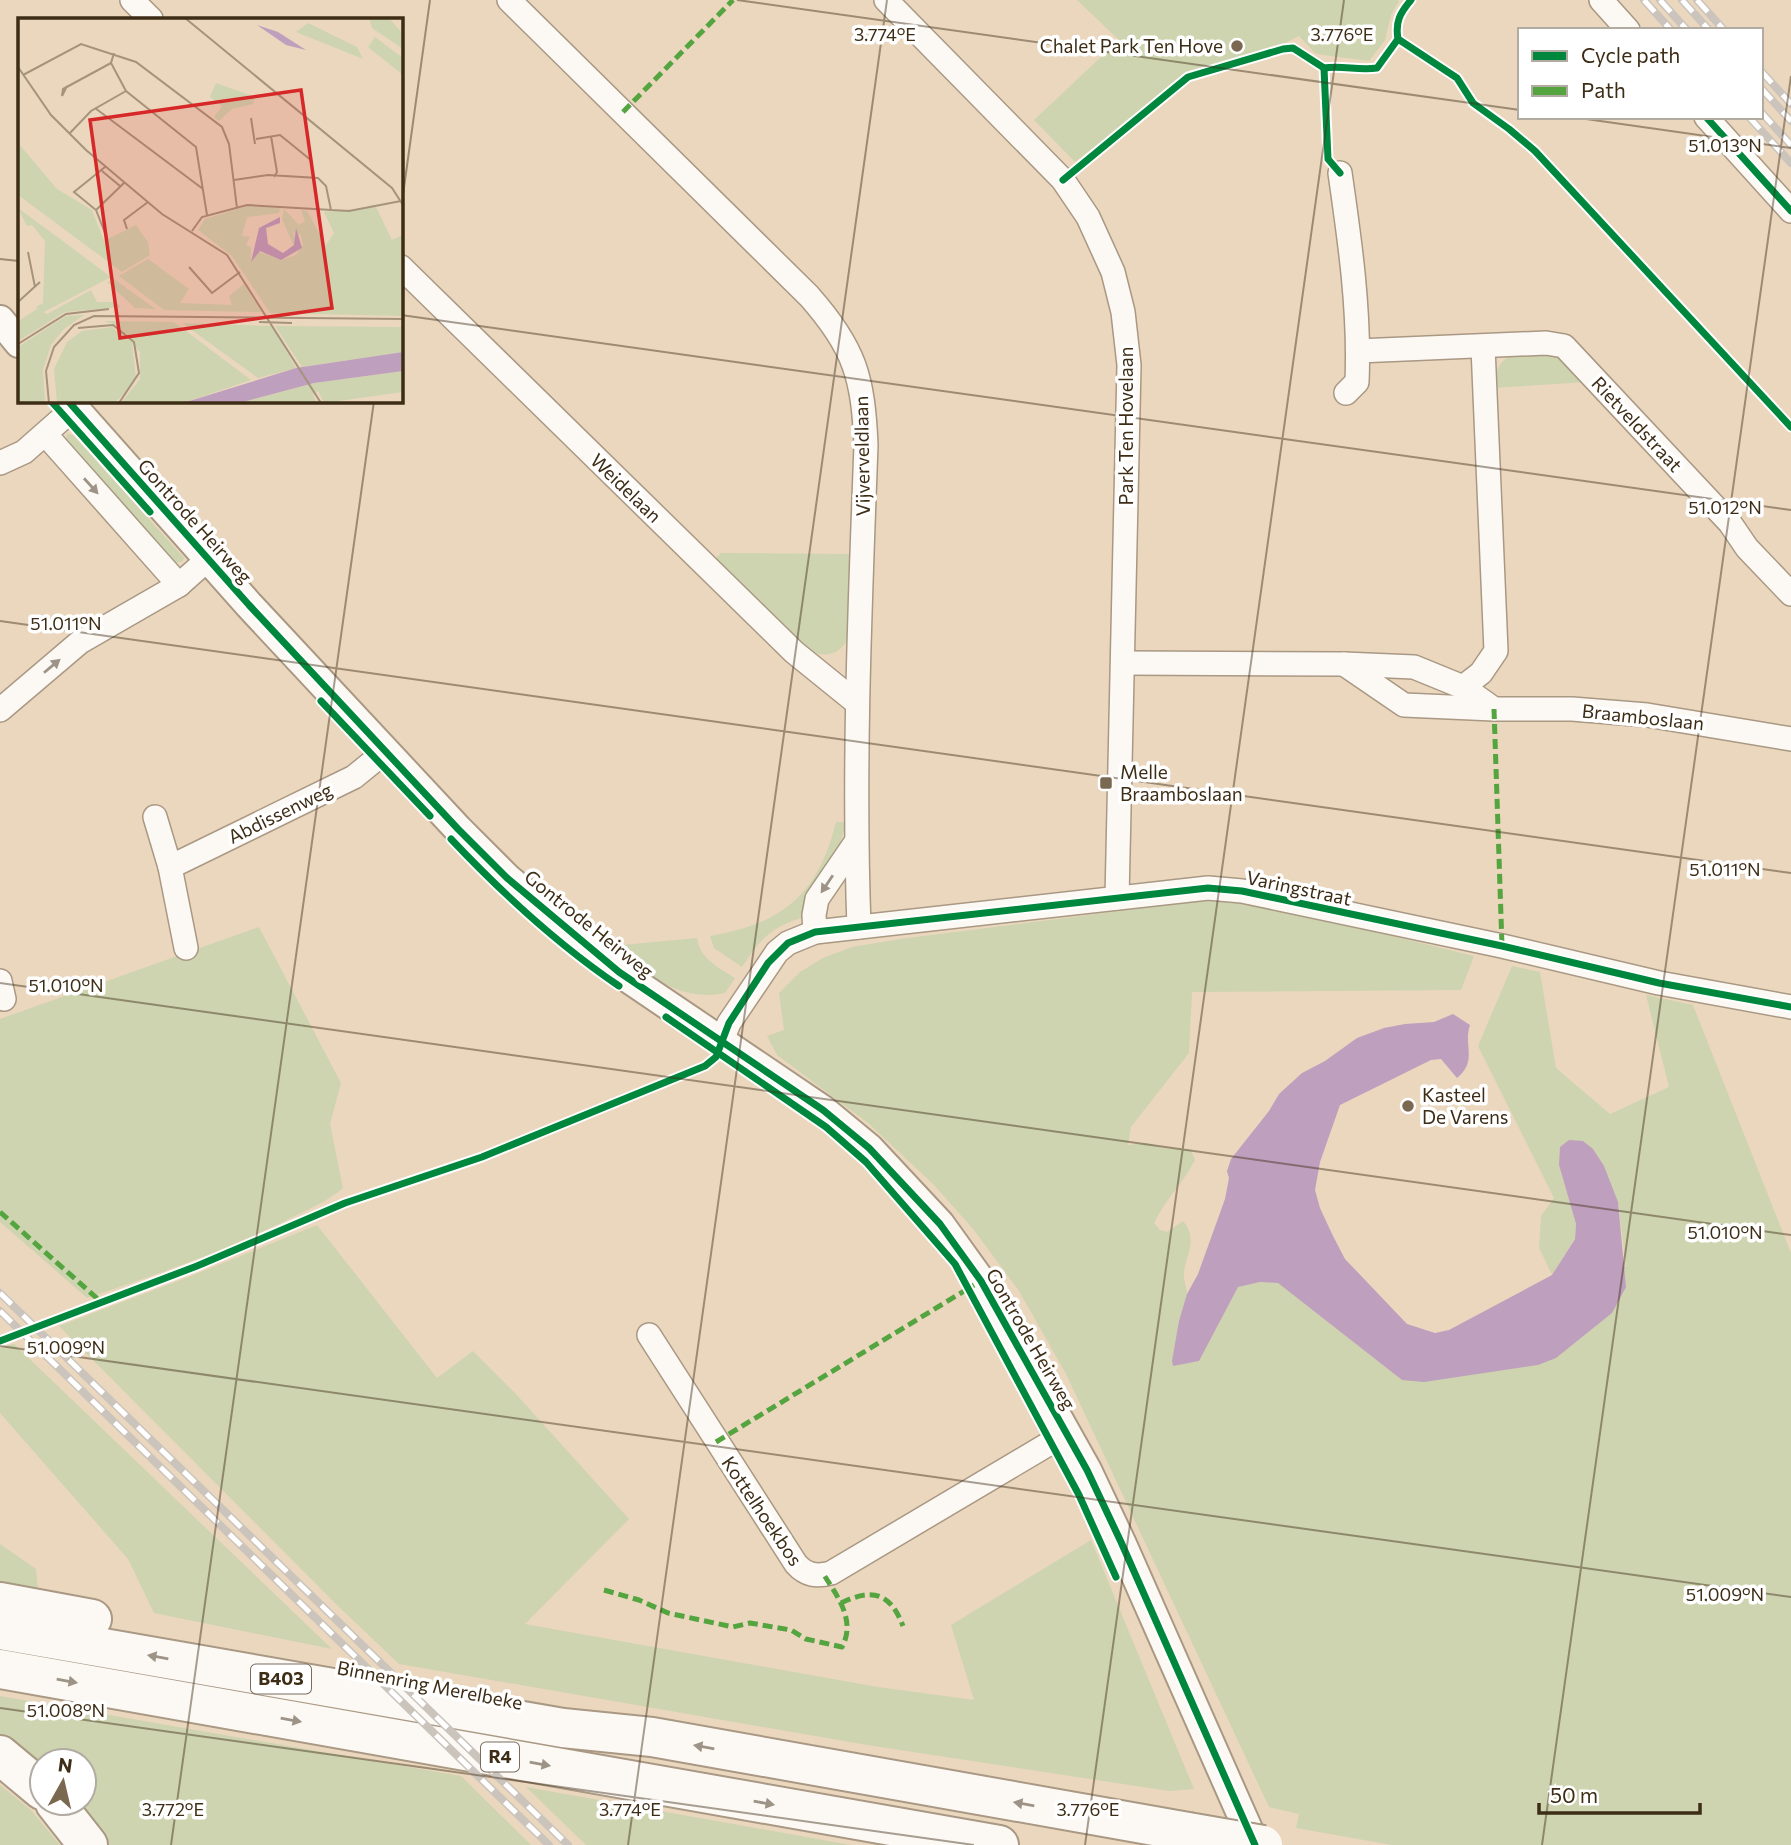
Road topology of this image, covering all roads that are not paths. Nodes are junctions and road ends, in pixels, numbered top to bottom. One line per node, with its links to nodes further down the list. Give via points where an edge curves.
1 (132, 0): 5 (street)
2 (509, 0): 25 (street, Vijverveldlaan, via 809,296 849,349 859,375 866,445)
3 (886, 0): 22 (street, Park Ten Hovelaan, via 1063,180 1113,272 1129,365)
4 (1601, 0): 6 (street)
5 (150, 18)
6 (1626, 28)
7 (1708, 119): 9 (street)
8 (1340, 173): 14 (street)
9 (1791, 211)
10 (402, 268): 25 (street, Weidelaan, via 794,652)
11 (0, 320): 12 (street)
12 (18, 342)
13 (1483, 347): 14 (street, Rietveldstraat); 21 (street, Rietveldstraat, via 1564,346); 24 (street, via 1496,651 1481,673)
14 (1358, 351): 15 (street, via 1357,382)
15 (1346, 393)
16 (71, 405): 17 (street); 19 (street, Gontrode Heirweg)
17 (46, 435): 18 (street); 20 (street, one-way to 20)
18 (0, 463)
19 (208, 560): 20 (street); 29 (street, Gontrode Heirweg)
20 (179, 585): 26 (street, one-way to 20, via 80,642)
21 (1791, 594)
22 (1123, 663): 23 (street); 33 (street, Park Ten Hovelaan)
23 (1344, 664): 24 (street, via 1414,667); 27 (street, Braamboslaan, via 1404,705)
24 (1463, 687): 27 (street)
25 (857, 703): 31 (street, Vijverveldlaan)
26 (0, 709)
27 (1494, 709): 28 (street, Braamboslaan, via 1647,715)
28 (1791, 739)
29 (386, 751): 32 (street, Abdissenweg, via 354,777); 38 (street, Gontrode Heirweg, via 484,856 551,916 619,972)
30 (155, 817): 32 (street)
31 (856, 842): 34 (street, Vijverveldlaan); 35 (street, one-way to 35, via 817,899)
32 (170, 867): 36 (street)
33 (1116, 898): 34 (street, Varingstraat); 37 (street, Varingstraat, via 1208,888 1242,891 1658,983)
34 (859, 927): 35 (street, Varingstraat)
35 (815, 932): 38 (street, Varingstraat, via 777,952)
36 (186, 948)
37 (1791, 1007)
38 (722, 1040): 40 (street, Gontrode Heirweg, via 869,1148 940,1224 981,1281)
39 (649, 1335): 40 (street, Kottelhoekbos, via 796,1564 813,1575 831,1573)
40 (1067, 1433): 50 (street, Gontrode Heirweg, via 1127,1555)
41 (0, 1602): 44 (highway, Binnenring Merelbeke, via 564,1712)
42 (0, 1630): 44 (highway, B403, one-way to 42, via 563,1728)
43 (0, 1669): 49 (highway, R4, one-way to 49)
44 (652, 1737): 51 (highway, one-way to 44, bridge)
45 (0, 1755): 46 (highway)
46 (28, 1778)
47 (66, 1817): 48 (highway)
48 (88, 1845)
49 (999, 1845)
50 (1255, 1845)
51 (1263, 1845)

